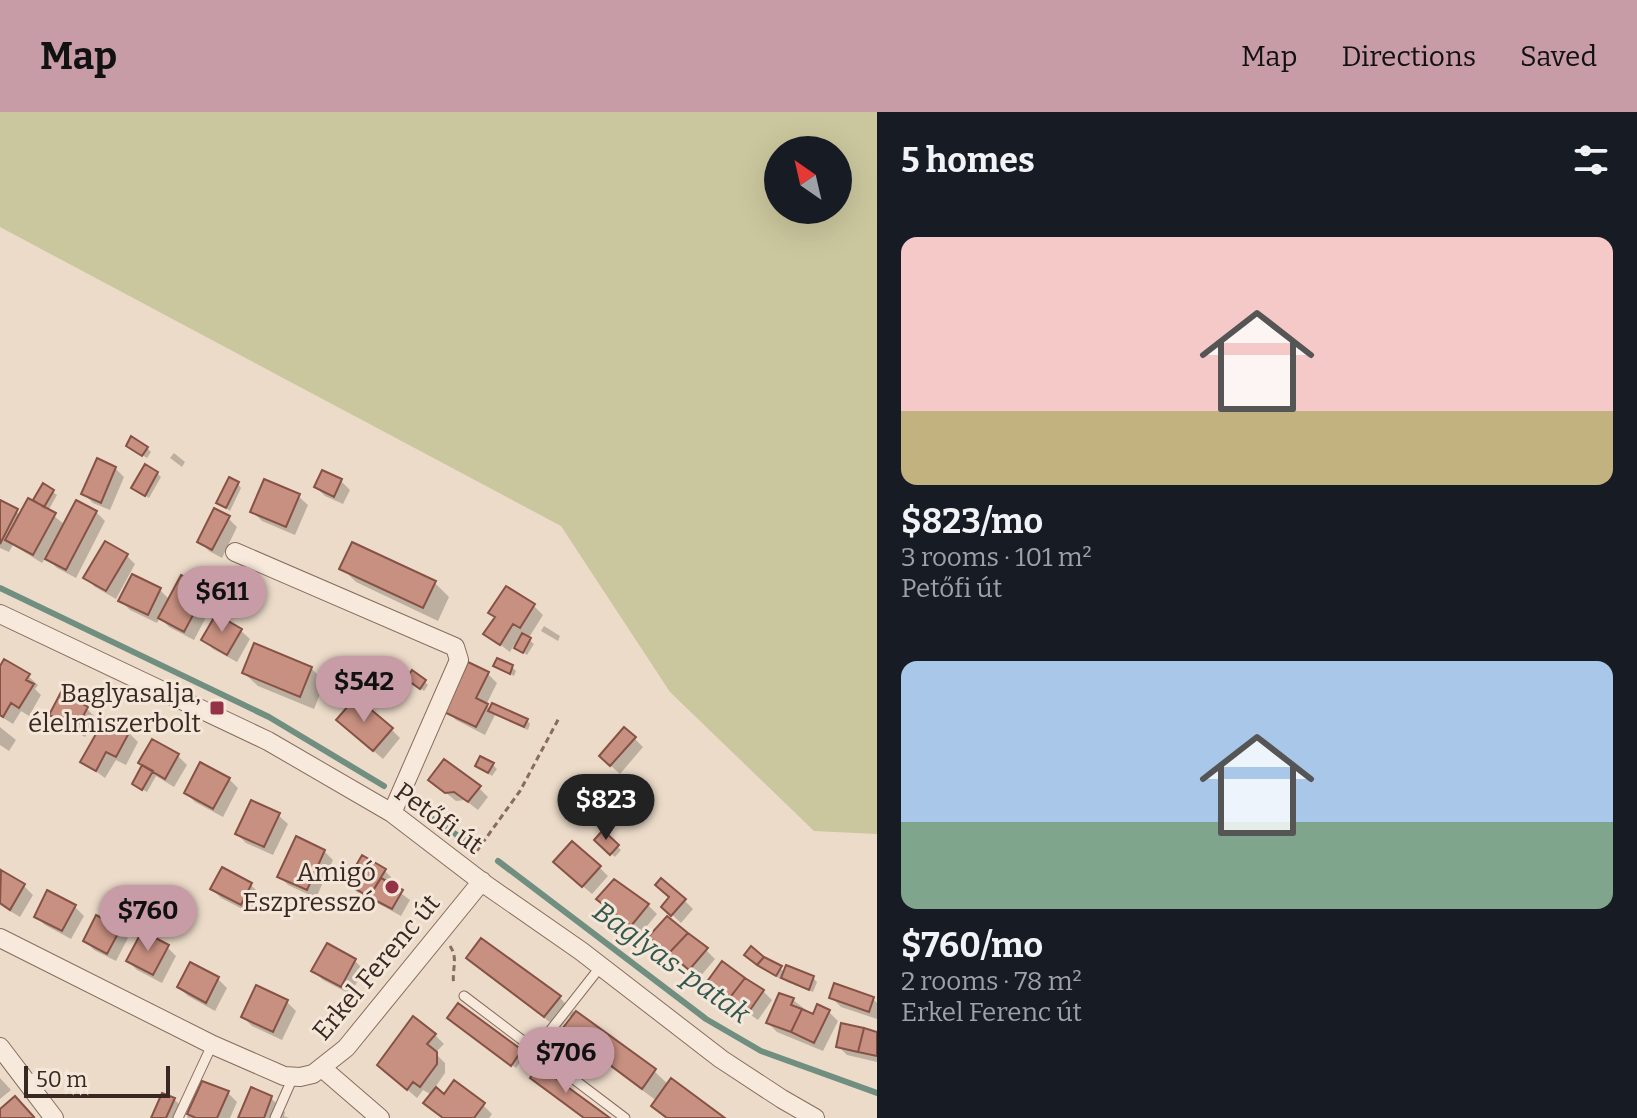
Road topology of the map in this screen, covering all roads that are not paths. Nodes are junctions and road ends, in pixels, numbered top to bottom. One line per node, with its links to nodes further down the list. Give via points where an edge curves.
1 (235, 552): 3 (street, via 455,647 459,660)
2 (0, 614): 3 (street, Petőfi út, via 268,741)
3 (392, 813): 4 (street, Petőfi út)
4 (482, 881): 6 (street, Petőfi út); 11 (street, Erkel Ferenc út, via 346,1048)
5 (0, 938): 8 (street)
6 (601, 966): 10 (lane); 18 (street, Petőfi út, via 721,1059)
7 (464, 996): 10 (lane)
8 (213, 1045): 12 (street); 14 (lane)
9 (0, 1047): 13 (street)
10 (535, 1050): 17 (lane)
11 (322, 1068): 12 (street, Erkel Ferenc út); 16 (street)
12 (293, 1077): 15 (lane)
13 (54, 1118)
14 (178, 1118)
15 (275, 1118)
16 (380, 1118)
17 (625, 1118)
18 (815, 1118)

